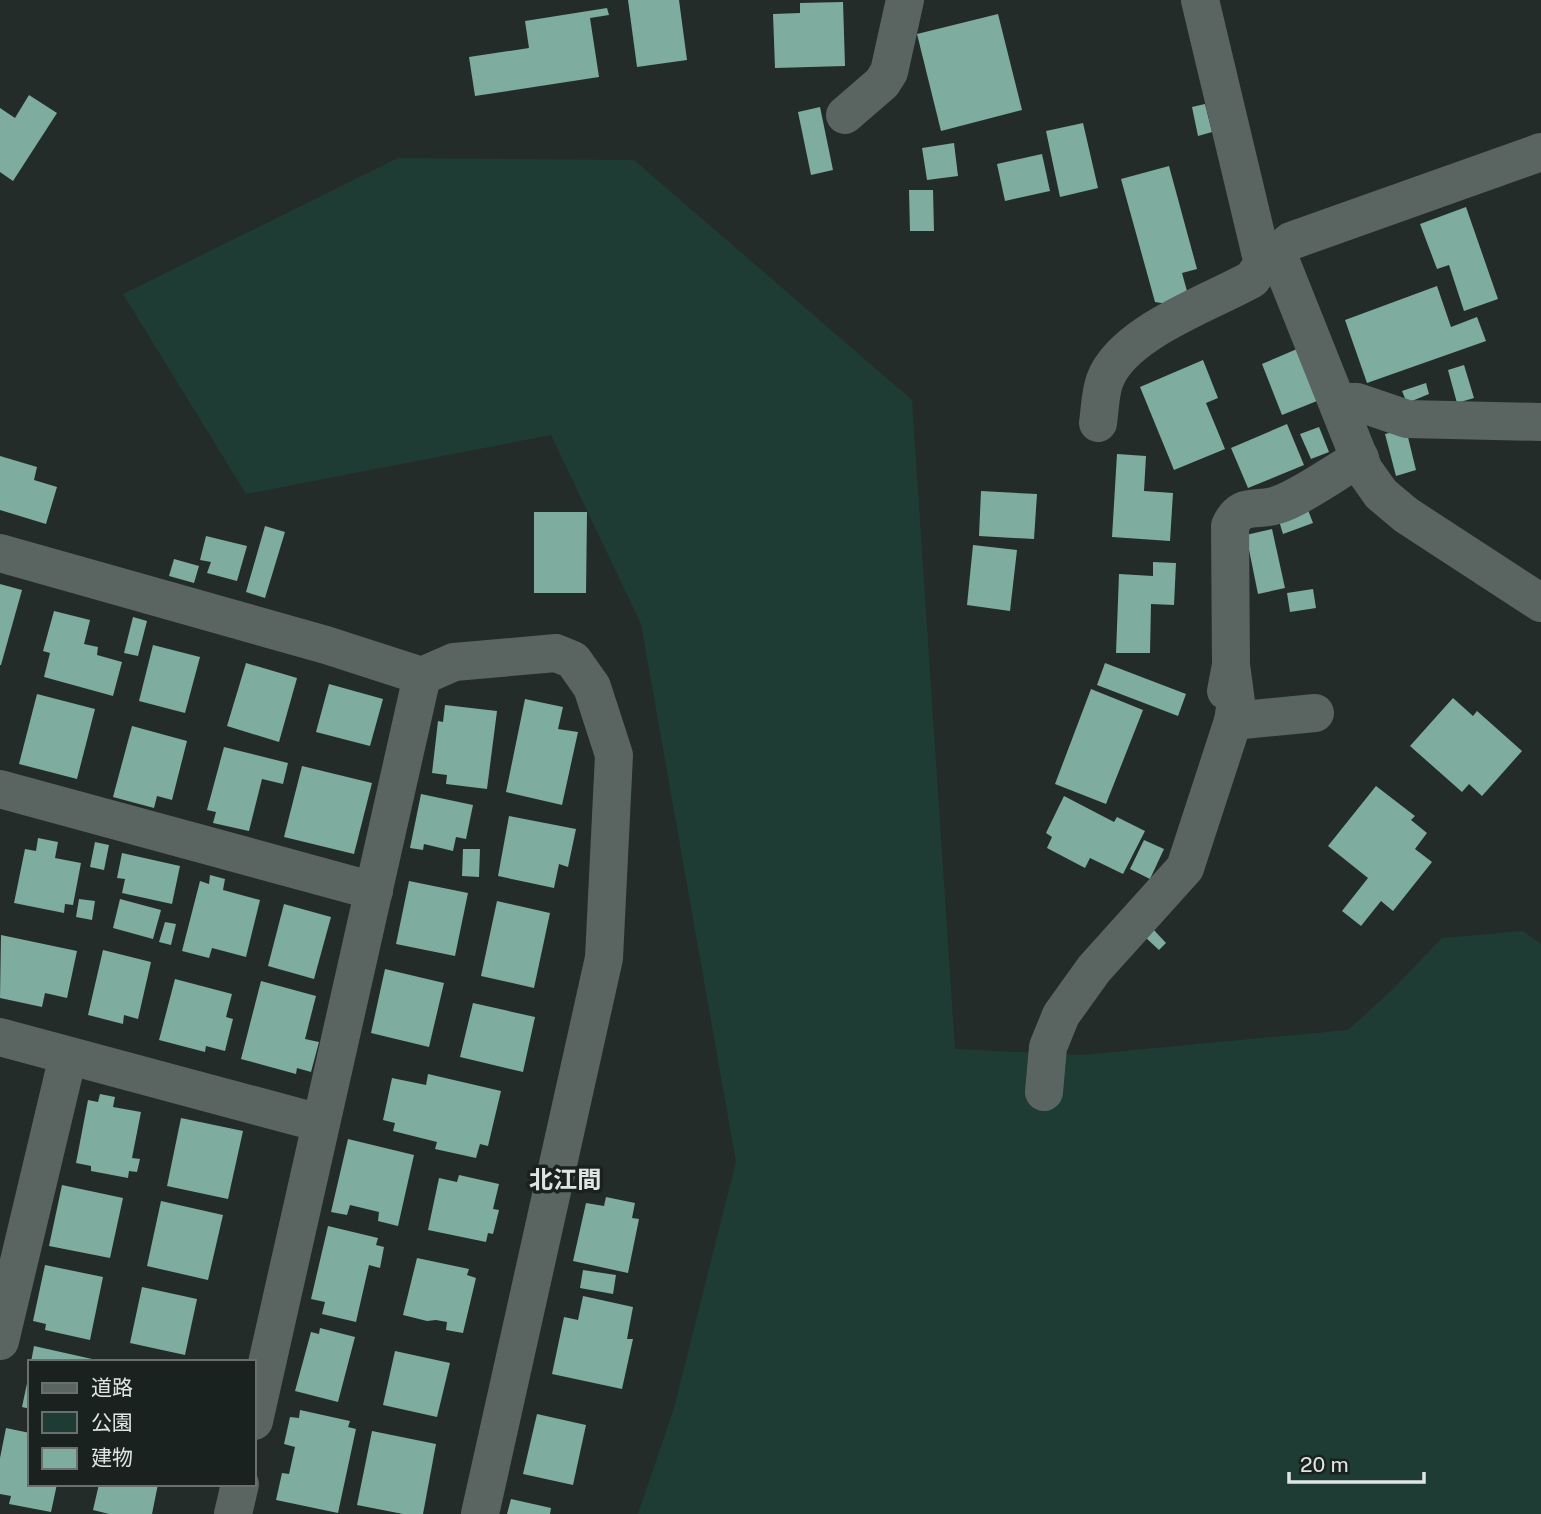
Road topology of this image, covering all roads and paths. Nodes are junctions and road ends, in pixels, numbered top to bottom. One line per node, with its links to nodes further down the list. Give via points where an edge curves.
1 (905, 0): 3 (street, via 889,72)
2 (1200, 0): 5 (street)
3 (845, 115)
4 (1541, 152): 5 (street, via 1292,241)
5 (1270, 258): 6 (street); 8 (street, via 1252,279 1147,333 1119,358 1105,380)
6 (1338, 402): 7 (street, via 1357,402 1407,419); 9 (street)
7 (1541, 422)
8 (1098, 423)
9 (1360, 458): 11 (street, via 1381,494 1406,515); 14 (street, via 1277,505 1242,510 1235,516 1230,526 1231,665)
10 (0, 553): 12 (street)
11 (1541, 603)
12 (422, 676): 16 (street); 25 (street, via 454,662 556,653 573,660 592,687 614,755 604,958)
13 (1315, 713): 14 (street)
14 (1223, 725): 19 (street, via 1185,868 1094,969 1061,1014 1048,1047)
15 (0, 789): 16 (street)
16 (374, 891): 20 (street)
17 (0, 1037): 18 (street)
18 (68, 1056): 20 (street); 21 (street)
19 (1044, 1092)
20 (320, 1123): 22 (street)
21 (0, 1341)
22 (256, 1412)
23 (240, 1486): 24 (street)
24 (233, 1514)
25 (480, 1514)

